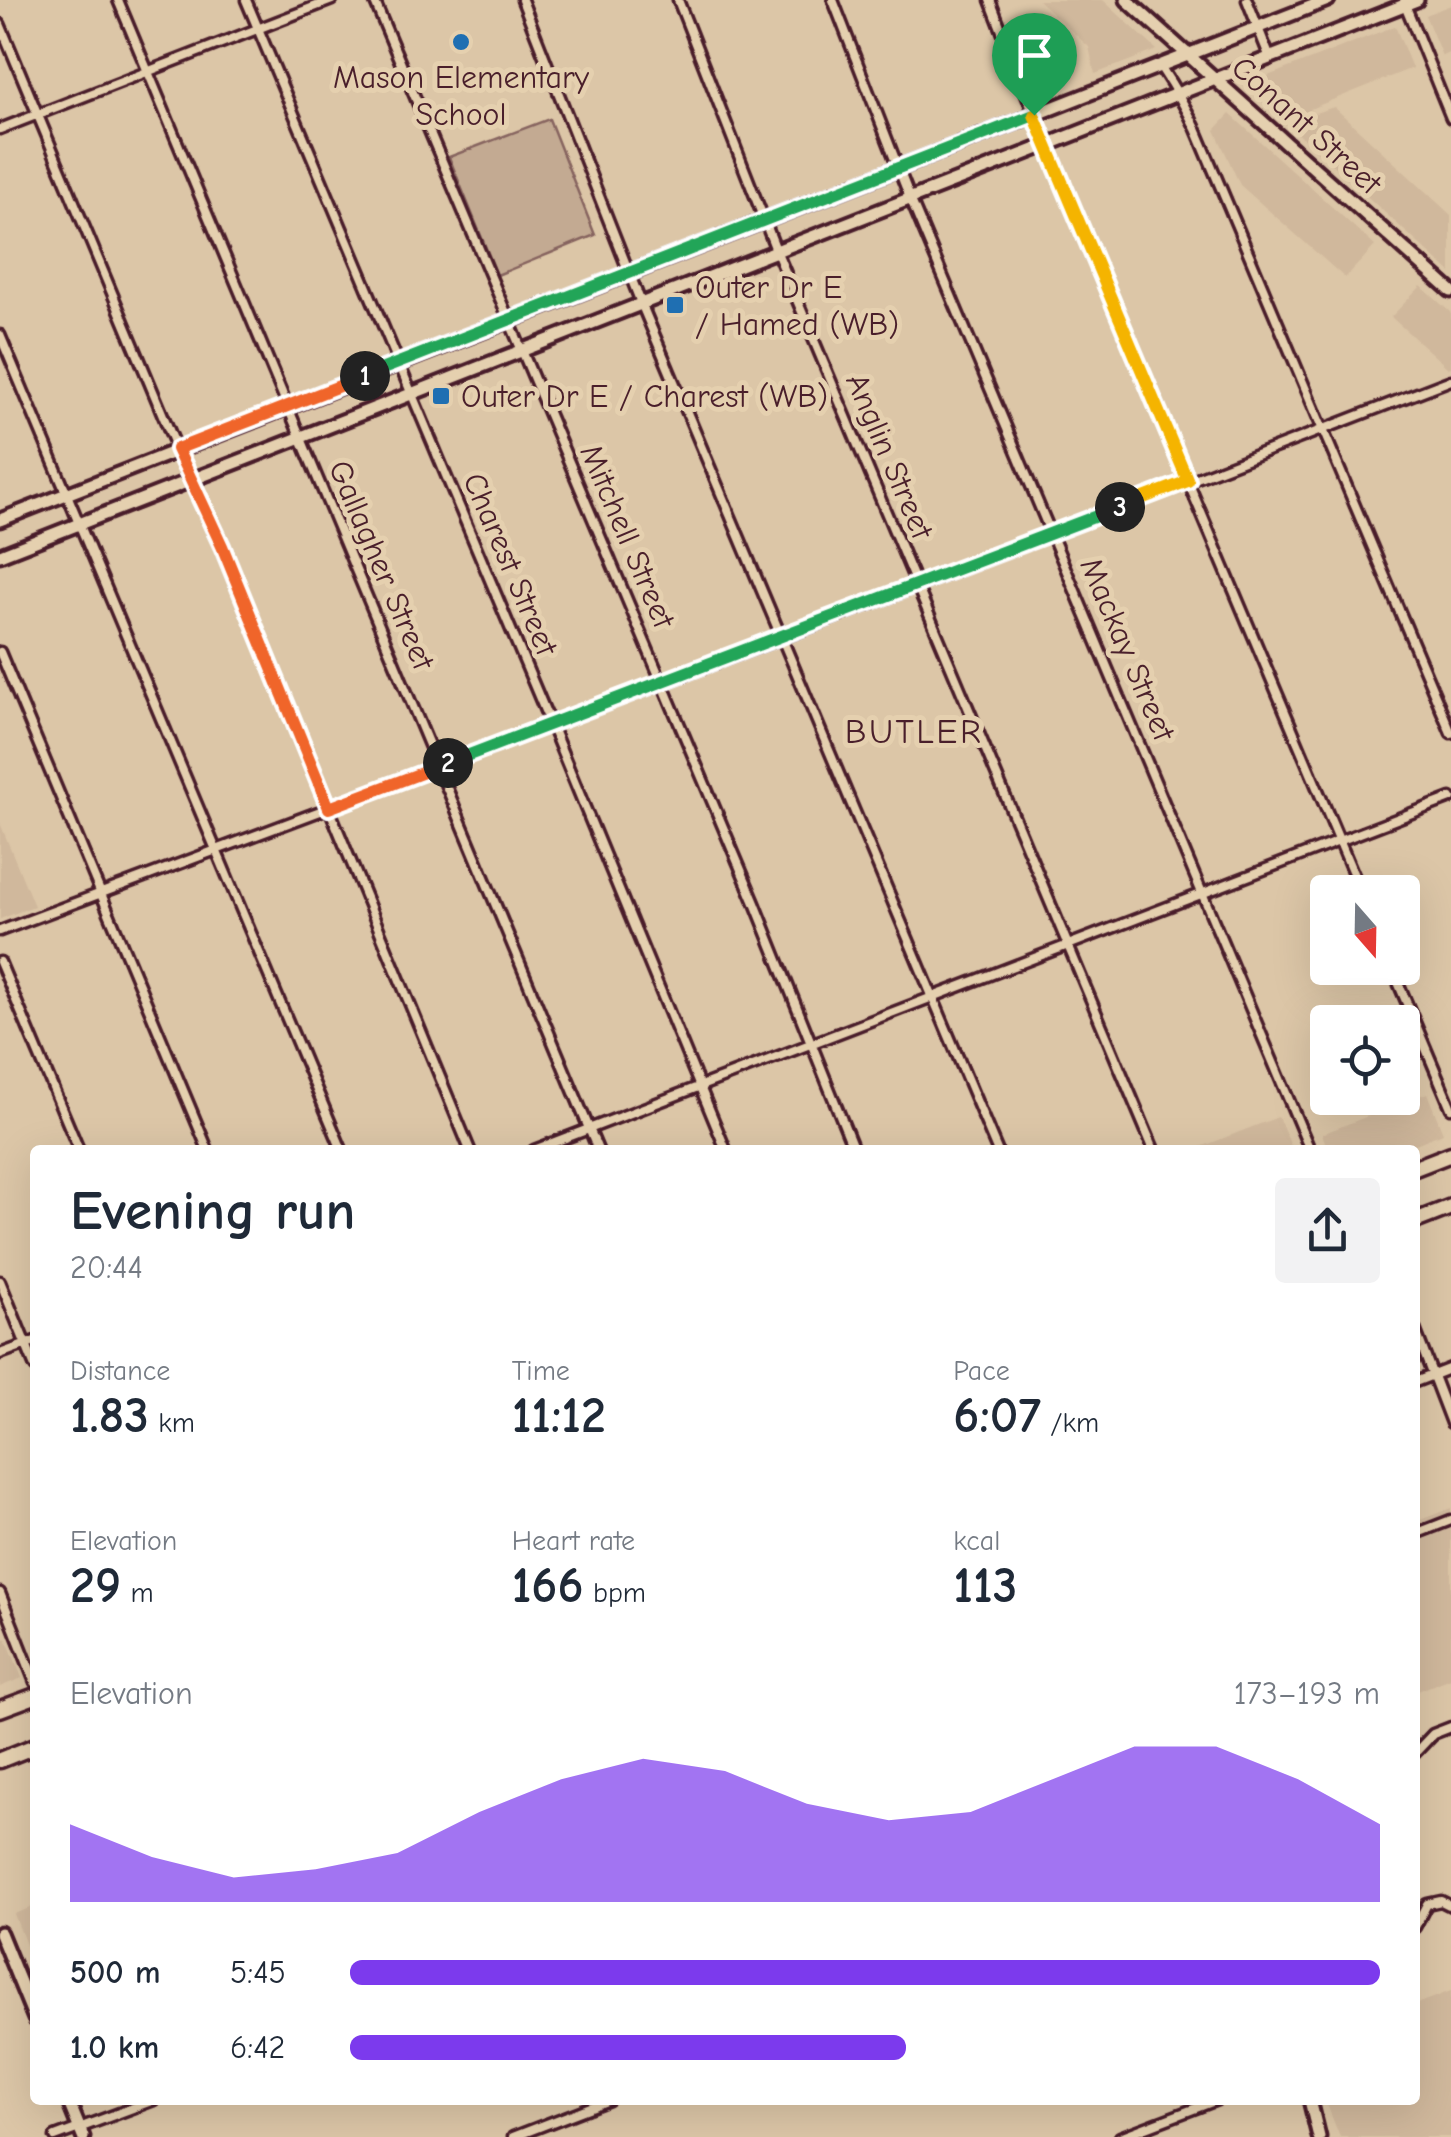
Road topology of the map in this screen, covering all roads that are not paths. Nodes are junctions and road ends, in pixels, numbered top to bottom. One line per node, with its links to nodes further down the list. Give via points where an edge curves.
1 (118, 0): 19 (street, Gallagher Street)
2 (246, 0): 15 (street, Charest Street)
3 (332, 0): 15 (street)
4 (374, 0): 34 (street, Mitchell Street)
5 (522, 0): 31 (street)
6 (678, 0): 29 (street, Anglin Street)
7 (833, 0): 27 (street, Mackay Street)
8 (990, 0): 23 (street)
9 (1127, 0): 16 (main road, Conant Street)
10 (1247, 0): 14 (street)
11 (1328, 0): 14 (main road)
12 (1409, 2): 17 (main road); 24 (street)
13 (0, 24): 22 (street)
14 (1258, 28): 16 (main road); 17 (street)
15 (258, 29): 19 (street); 37 (street, Charest Street)
16 (1188, 54): 18 (main road); 20 (main road, Conant Street)
17 (1270, 58): 20 (main road)
18 (1160, 66): 21 (street); 23 (main road)
19 (148, 72): 22 (street); 40 (street, Gallagher Street)
20 (1215, 79): 21 (main road); 32 (main road, Conant Street)
21 (1174, 95): 26 (main road); 41 (street, via 1186,105)
22 (38, 114): 25 (street); 43 (street)
23 (1034, 115): 26 (street); 27 (main road)
24 (1451, 118)
25 (0, 130)
26 (1046, 145): 28 (main road); 45 (street)
27 (898, 168): 28 (street, Mackay Street); 29 (main road)
28 (910, 198): 30 (main road); 49 (street, Mackay Street)
29 (764, 220): 30 (street, Anglin Street); 31 (main road)
30 (776, 250): 33 (main road); 51 (street, Anglin Street)
31 (629, 273): 33 (street); 34 (main road)
32 (1451, 291)
33 (641, 303): 36 (main road); 52 (street)
34 (507, 321): 36 (street, Mitchell Street); 37 (main road)
35 (0, 335): 46 (street)
36 (522, 350): 39 (main road); 54 (street, Mitchell Street)
37 (397, 364): 39 (street, Charest Street); 40 (main road)
38 (1451, 380): 41 (street)
39 (411, 393): 42 (main road); 55 (street, Charest Street)
40 (287, 406): 42 (street, Gallagher Street); 43 (main road)
41 (1323, 429): 45 (street); 56 (street)
42 (300, 436): 44 (main road); 57 (street, Gallagher Street)
43 (177, 449): 44 (street); 46 (main road)
44 (192, 479): 48 (main road); 59 (street)
45 (1188, 481): 49 (street); 60 (street)
46 (66, 493): 47 (main road); 48 (street)
47 (0, 520)
48 (80, 523): 50 (main road); 61 (street)
49 (1053, 534): 51 (street); 64 (street, Mackay Street)
50 (0, 554)
51 (917, 586): 52 (street); 66 (street, Anglin Street)
52 (782, 638): 54 (street); 69 (street)
53 (0, 652): 63 (street)
54 (663, 683): 55 (street); 70 (street, Mitchell Street)
55 (551, 725): 57 (street); 71 (street, Charest Street)
56 (1451, 734)
57 (440, 766): 59 (street); 73 (street, Gallagher Street)
58 (1451, 798): 60 (street)
59 (329, 808): 61 (street); 77 (street)
60 (1339, 841): 62 (street); 64 (street)
61 (218, 850): 63 (street); 76 (street)
62 (1354, 875)
63 (101, 893): 65 (street); 75 (street)
64 (1204, 893): 66 (street); 84 (street, Mackay Street)
65 (0, 931)
66 (1068, 946): 69 (street); 83 (street, Anglin Street)
67 (0, 962): 74 (street)
68 (1399, 985): 72 (street)
69 (933, 998): 70 (street); 82 (street)
70 (812, 1044): 71 (street); 81 (street, Mitchell Street)
71 (700, 1087): 73 (street); 80 (street, Charest Street)
72 (1451, 1108)
73 (589, 1129): 78 (street); 79 (street, Gallagher Street)
74 (76, 1145)
75 (206, 1145)
76 (340, 1145)
77 (468, 1145)
78 (547, 1145)
79 (596, 1145)
80 (724, 1145)
81 (852, 1145)
82 (995, 1145)
83 (1152, 1145)
84 (1308, 1145)
85 (1451, 1154): 86 (highway)
86 (1420, 1166)
87 (1451, 1207): 88 (highway)
88 (1420, 1219)
89 (0, 1280): 90 (street)
90 (30, 1342): 92 (street)
91 (1420, 1343): 94 (street)
92 (0, 1354)
93 (1451, 1368): 94 (street)
94 (1432, 1375): 95 (street); 96 (street)
95 (1420, 1380)
96 (1451, 1423)
97 (1451, 1520): 98 (street)
98 (1420, 1532)
99 (0, 1594): 100 (street)
100 (30, 1669)
101 (30, 1698): 102 (highway)
102 (0, 1709)
103 (1451, 1726): 105 (street)
104 (30, 1748): 106 (highway)
105 (1420, 1748)
106 (0, 1760)
107 (1451, 1906): 108 (street, via 1427,1904)
108 (1420, 1917)
109 (0, 1933): 110 (main road)
110 (30, 2007)
111 (70, 2105): 116 (main road)
112 (143, 2105): 116 (street)
113 (595, 2105): 118 (street)
114 (1204, 2105): 119 (street)
115 (1311, 2105): 120 (main road)
116 (82, 2133): 117 (street)
117 (55, 2137)
118 (513, 2137)
119 (1120, 2137)
120 (1319, 2137)

